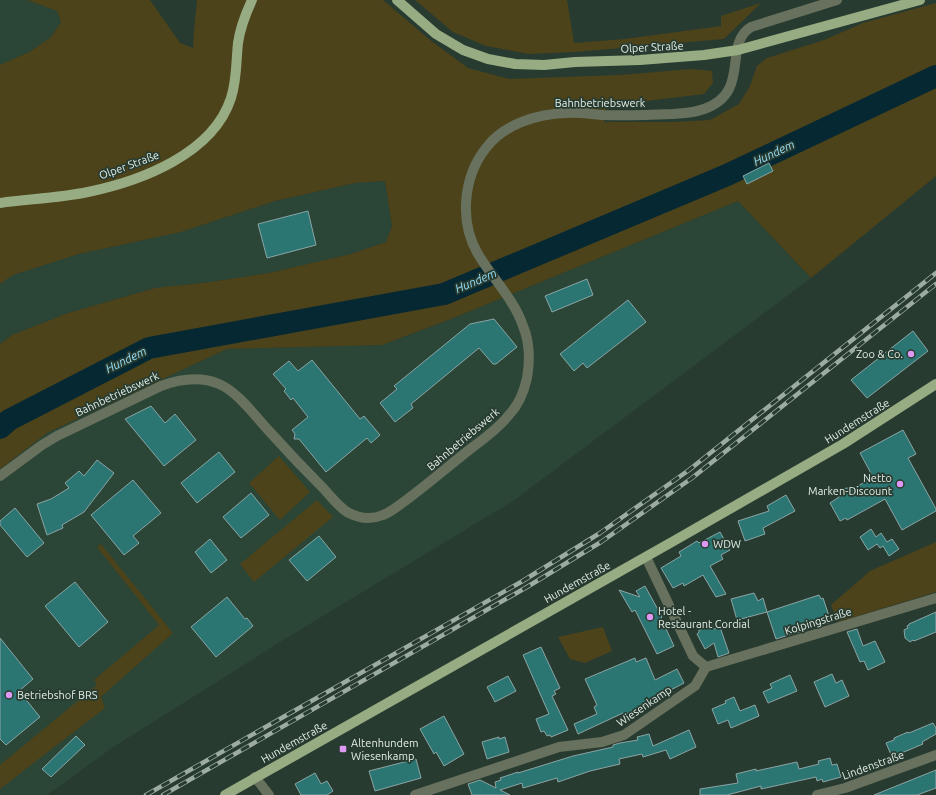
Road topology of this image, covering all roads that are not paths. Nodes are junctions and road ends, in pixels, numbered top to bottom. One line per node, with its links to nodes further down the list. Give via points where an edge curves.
1 (252, 0): 6 (main road, Olper Straße, via 238,41 234,86 227,109 216,126 194,148 157,170 120,183 87,192)
2 (398, 0): 5 (main road, Olper Straße, via 436,34 463,50 488,59 515,64 640,60)
3 (836, 0): 5 (street, Bahnbetriebswerk, via 751,27 743,34)
4 (920, 0): 5 (main road, Olper Straße)
5 (738, 50): 8 (street, Bahnbetriebswerk, via 728,93 716,104 703,110 646,116 566,112 542,116 524,120 505,130 486,147 474,166 467,190 465,211 477,253 511,302 523,325 529,346 525,386 509,416 496,428 388,512 367,518 346,511 228,388 192,379 175,381 146,392 57,436)
6 (0, 203)
7 (936, 384): 9 (main road, Hundemstraße, via 849,441)
8 (0, 476)
9 (646, 557): 11 (street, via 693,656); 13 (main road, Hundemstraße)
10 (936, 598): 11 (street, Kolpingstraße)
11 (706, 667): 16 (street, Wiesenkamp, via 695,686 624,735 602,742 559,747)
12 (936, 755): 17 (street, Lindenstraße, via 845,788)
13 (255, 777): 14 (main road, Hundemstraße); 15 (street)
14 (225, 795)
15 (269, 795)
16 (415, 795)
17 (818, 795)

